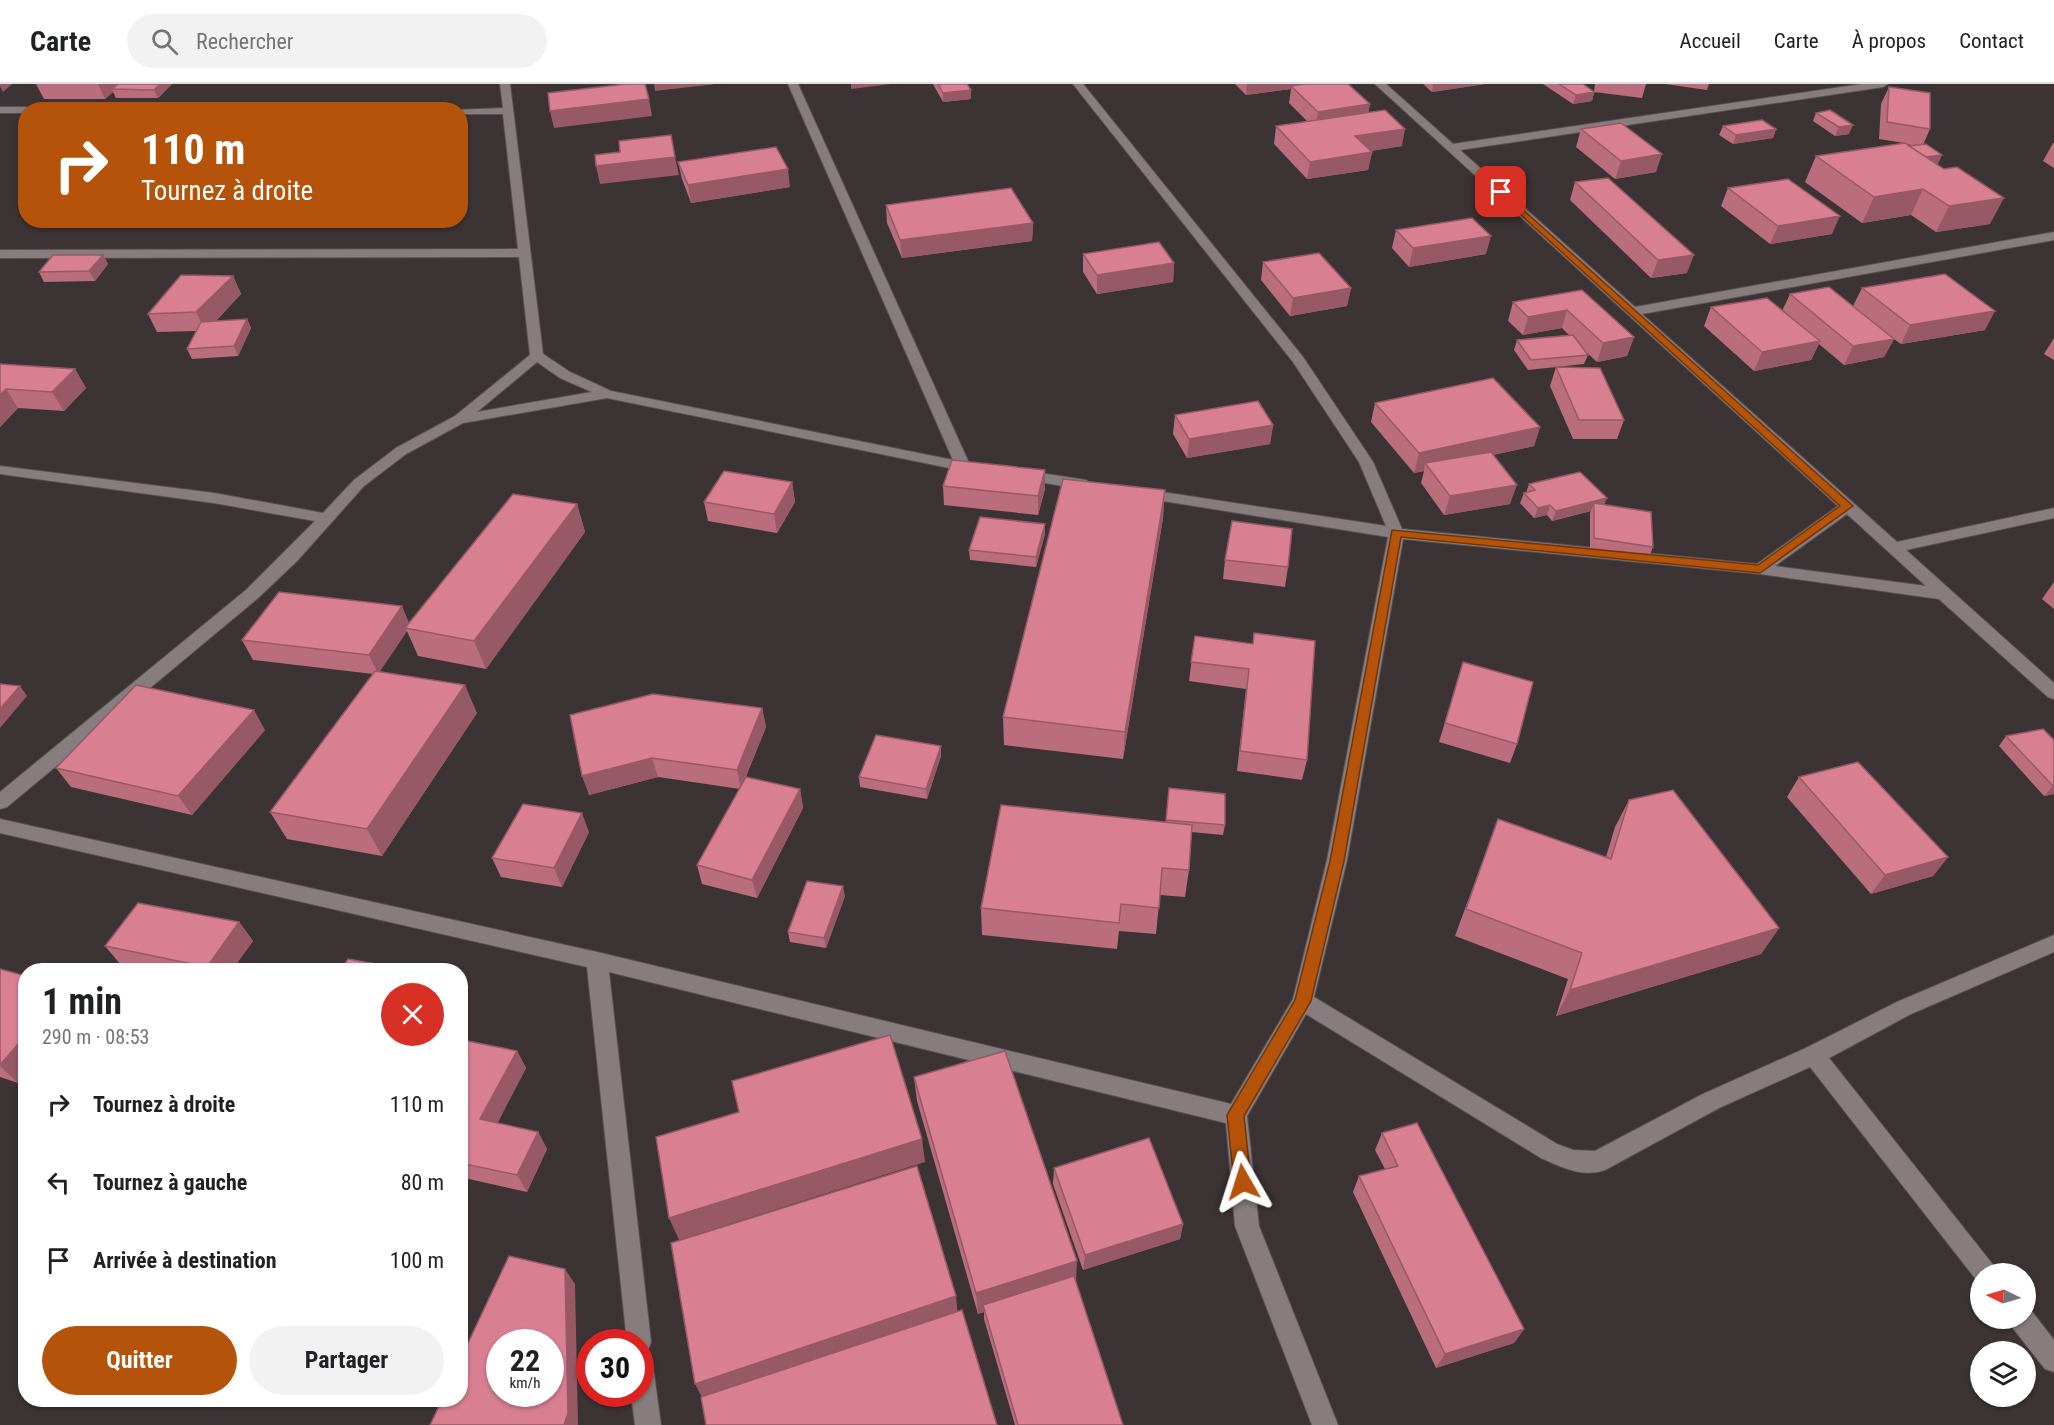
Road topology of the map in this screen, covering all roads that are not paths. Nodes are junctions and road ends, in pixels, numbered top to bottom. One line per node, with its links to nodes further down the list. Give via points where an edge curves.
1 (505, 84): 9 (street)
2 (794, 84): 18 (street)
3 (1078, 84): 27 (street, via 1298,360 1366,462)
4 (1380, 84): 10 (street)
5 (1883, 84): 10 (street)
6 (0, 110): 7 (street)
7 (18, 110)
8 (468, 111): 9 (street)
9 (508, 111): 12 (street)
10 (1452, 148): 14 (street)
11 (2054, 236): 14 (street)
12 (525, 253): 13 (street); 15 (street)
13 (0, 254)
14 (1631, 312): 24 (street)
15 (537, 356): 16 (street, via 565,375); 17 (street)
16 (607, 394): 17 (street); 18 (street)
17 (460, 419): 26 (street, via 401,451 359,483)
18 (964, 467): 20 (street)
19 (0, 470): 26 (street, via 214,498)
20 (987, 470)
21 (1011, 474): 22 (street)
22 (1104, 488)
23 (1128, 492): 27 (street)
24 (1848, 506): 28 (street); 29 (street)
25 (2054, 513): 28 (street)
26 (325, 518): 32 (street, via 252,594)
27 (1396, 533): 29 (street); 36 (street, via 1337,861)
28 (1894, 548): 30 (street)
29 (1760, 569): 30 (street)
30 (1945, 594): 31 (street)
31 (2054, 693)
32 (0, 802)
33 (0, 826): 35 (street)
34 (2054, 943): 37 (street, via 1904,1008)
35 (597, 962): 38 (street); 40 (street)
36 (1303, 1001): 37 (street, via 1549,1151 1572,1161 1597,1162 1711,1101); 38 (street)
37 (1814, 1055): 39 (street)
38 (1236, 1115): 45 (street, via 1247,1226)
39 (1977, 1263)
40 (638, 1329)
41 (2030, 1329): 42 (street)
42 (2054, 1360)
43 (646, 1407): 44 (street)
44 (648, 1425)
45 (1325, 1425)

